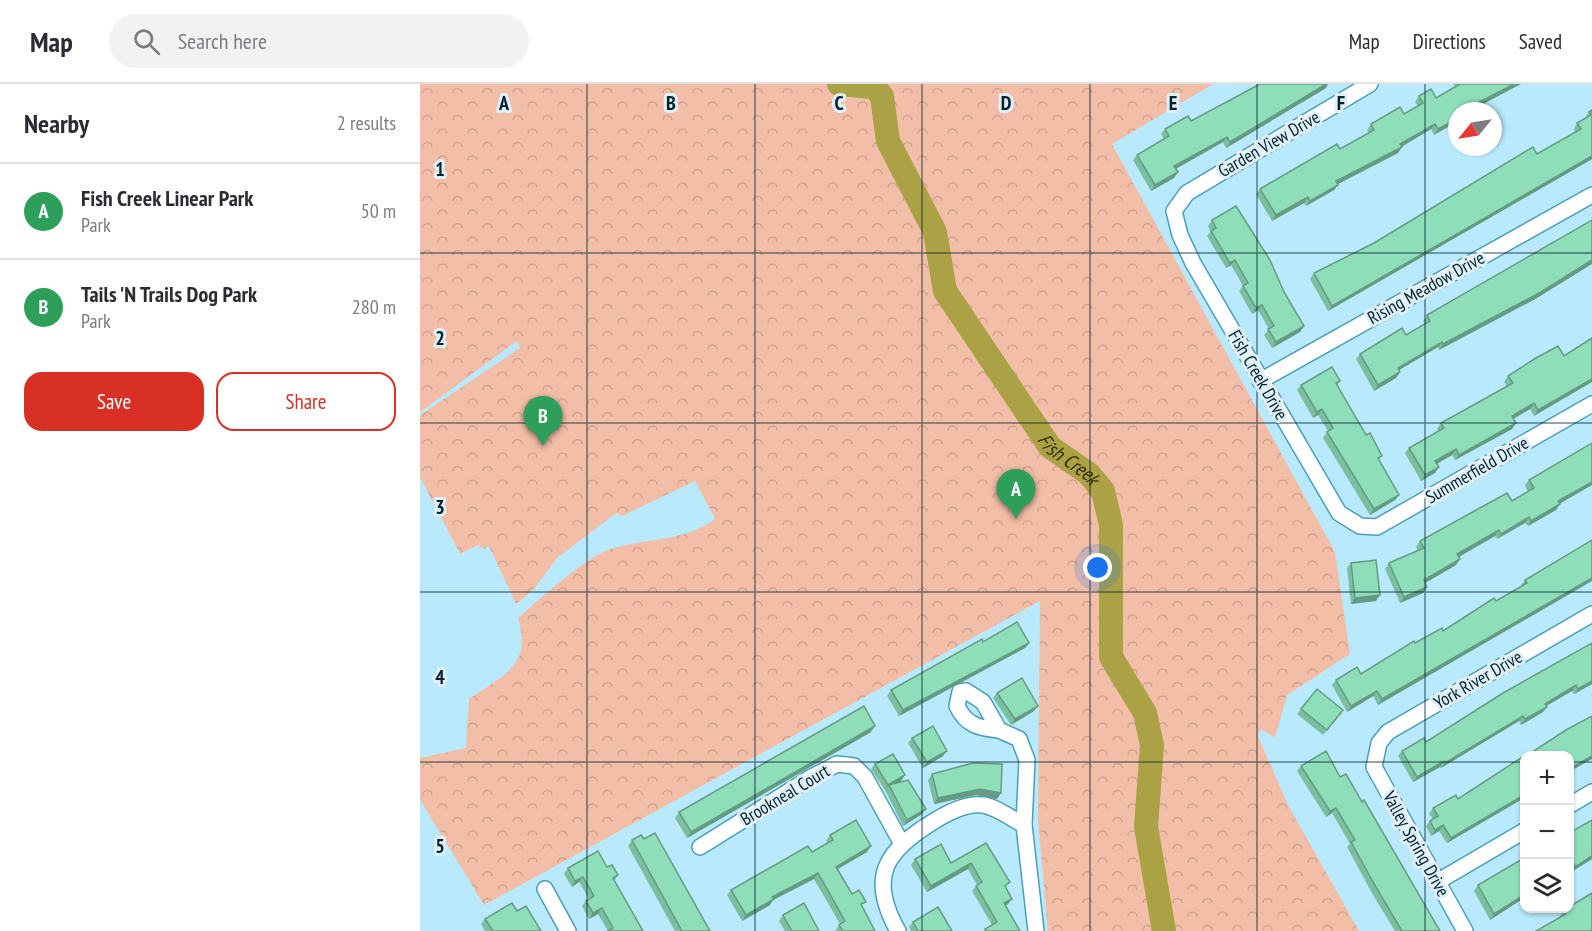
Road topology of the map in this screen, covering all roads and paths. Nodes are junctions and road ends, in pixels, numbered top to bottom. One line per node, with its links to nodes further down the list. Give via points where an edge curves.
1 (1367, 85): 3 (street, Garden View Drive, via 1187,193)
2 (1592, 195): 4 (street, Rising Meadow Drive)
3 (1174, 211): 4 (street, Fish Creek Drive, via 1179,235 1193,263)
4 (1260, 381): 6 (street, Fish Creek Drive, via 1339,513)
5 (1592, 404): 6 (street, Summerfield Drive, via 1377,527)
6 (1360, 526)
7 (1592, 614): 9 (street, York River Drive, via 1388,732)
8 (999, 730): 12 (street, via 1019,739 1024,746)
9 (1374, 756): 16 (street, Valley Spring Drive, via 1374,767)
10 (1592, 792): 11 (street)
11 (1574, 802)
12 (1024, 825): 14 (street, via 982,805 962,807); 20 (street)
13 (1520, 833): 16 (street)
14 (902, 844): 15 (street, Brookneal Court, via 865,777 854,766 837,764); 19 (street, via 890,857 883,880 883,902)
15 (700, 847)
16 (1437, 882): 21 (street, Valley Spring Drive)
17 (544, 889): 18 (street)
18 (568, 931)
19 (898, 931)
20 (1036, 931)
21 (1465, 931)

